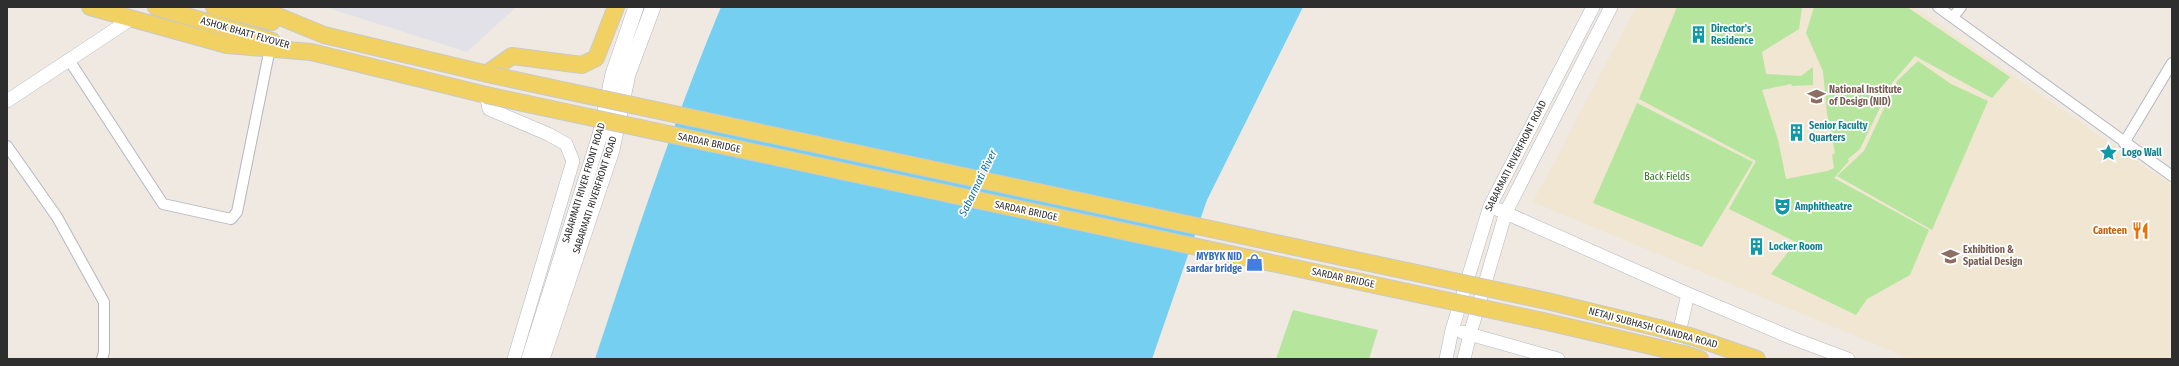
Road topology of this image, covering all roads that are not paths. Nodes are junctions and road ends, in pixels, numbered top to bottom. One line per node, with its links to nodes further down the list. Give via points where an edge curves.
1 (90, 7): 13 (main road)
2 (156, 7): 16 (main road, ASHOK BHATT FLYOVER)
3 (214, 7): 14 (main road, ASHOK BHATT FLYOVER)
4 (256, 7): 14 (main road)
5 (616, 7): 19 (main road, via 596,58 582,65 512,56)
6 (636, 7): 35 (main road, SABARMATI RIVER FRONT ROAD, via 612,74 600,135)
7 (653, 7): 36 (main road, SABARMATI RIVERFRONT ROAD, via 628,74 612,150)
8 (1593, 7): 25 (street, SABARMATI RIVERFRONT ROAD)
9 (1611, 7): 26 (street, SABARMATI RIVERFRONT ROAD)
10 (1938, 7): 12 (street)
11 (1961, 7): 12 (street)
12 (1953, 16): 22 (street)
13 (131, 19): 15 (main road, via 226,45); 17 (street)
14 (324, 35): 19 (main road, SARDAR BRIDGE)
15 (270, 48): 16 (main road); 17 (street, via 237,212 231,219 163,204)
16 (311, 52): 20 (main road, SARDAR BRIDGE)
17 (68, 60): 21 (street)
18 (2172, 63): 22 (street)
19 (489, 74): 28 (main road, SARDAR BRIDGE, bridge)
20 (486, 96): 29 (main road, SARDAR BRIDGE, bridge); 34 (street, via 489,109 566,144 573,161)
21 (7, 101)
22 (2124, 143): 24 (street)
23 (7, 146): 33 (street, via 57,217 104,302)
24 (2172, 176)
25 (1490, 206): 26 (street); 30 (street, SABARMATI RIVERFRONT ROAD)
26 (1506, 212): 27 (street); 31 (street, SABARMATI RIVERFRONT ROAD)
27 (1688, 294): 40 (street); 42 (street)
28 (1547, 301): 41 (main road, NETAJI SUBHASH CHANDRA ROAD, bridge, via 1693,337)
29 (1543, 321): 32 (main road, NETAJI SUBHASH CHANDRA ROAD, bridge)
30 (1452, 330): 31 (street); 37 (street, SABARMATI RIVERFRONT ROAD)
31 (1470, 334): 38 (street, SABARMATI RIVERFRONT ROAD); 39 (street)
32 (1694, 357)
33 (102, 359)
34 (514, 359)
35 (529, 359)
36 (542, 359)
37 (1446, 359)
38 (1464, 359)
39 (1558, 359)
40 (1673, 359)
41 (1757, 359)
42 (1848, 359)

